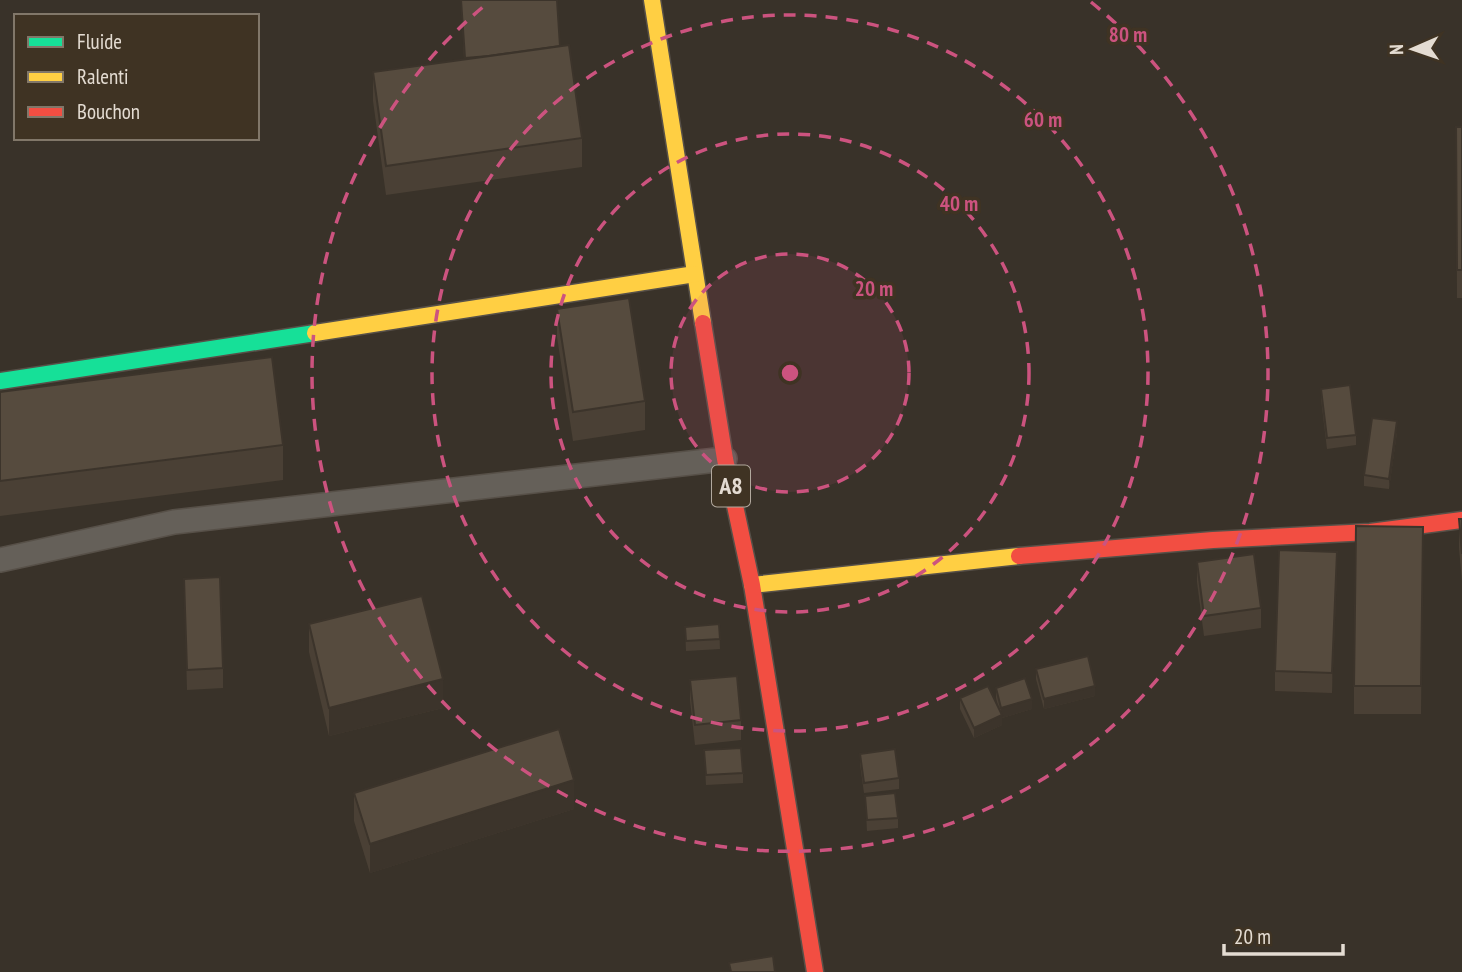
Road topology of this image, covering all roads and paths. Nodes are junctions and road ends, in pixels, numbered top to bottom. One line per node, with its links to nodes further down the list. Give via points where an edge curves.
1 (652, 0): 2 (street, A8)
2 (695, 274): 3 (street); 4 (street, A8)
3 (0, 381)
4 (726, 459): 6 (lane, via 174,522); 7 (street, A8)
5 (1462, 520): 7 (street, via 1422,528 999,556)
6 (0, 560)
7 (752, 585): 8 (street, A8)
8 (815, 972)

